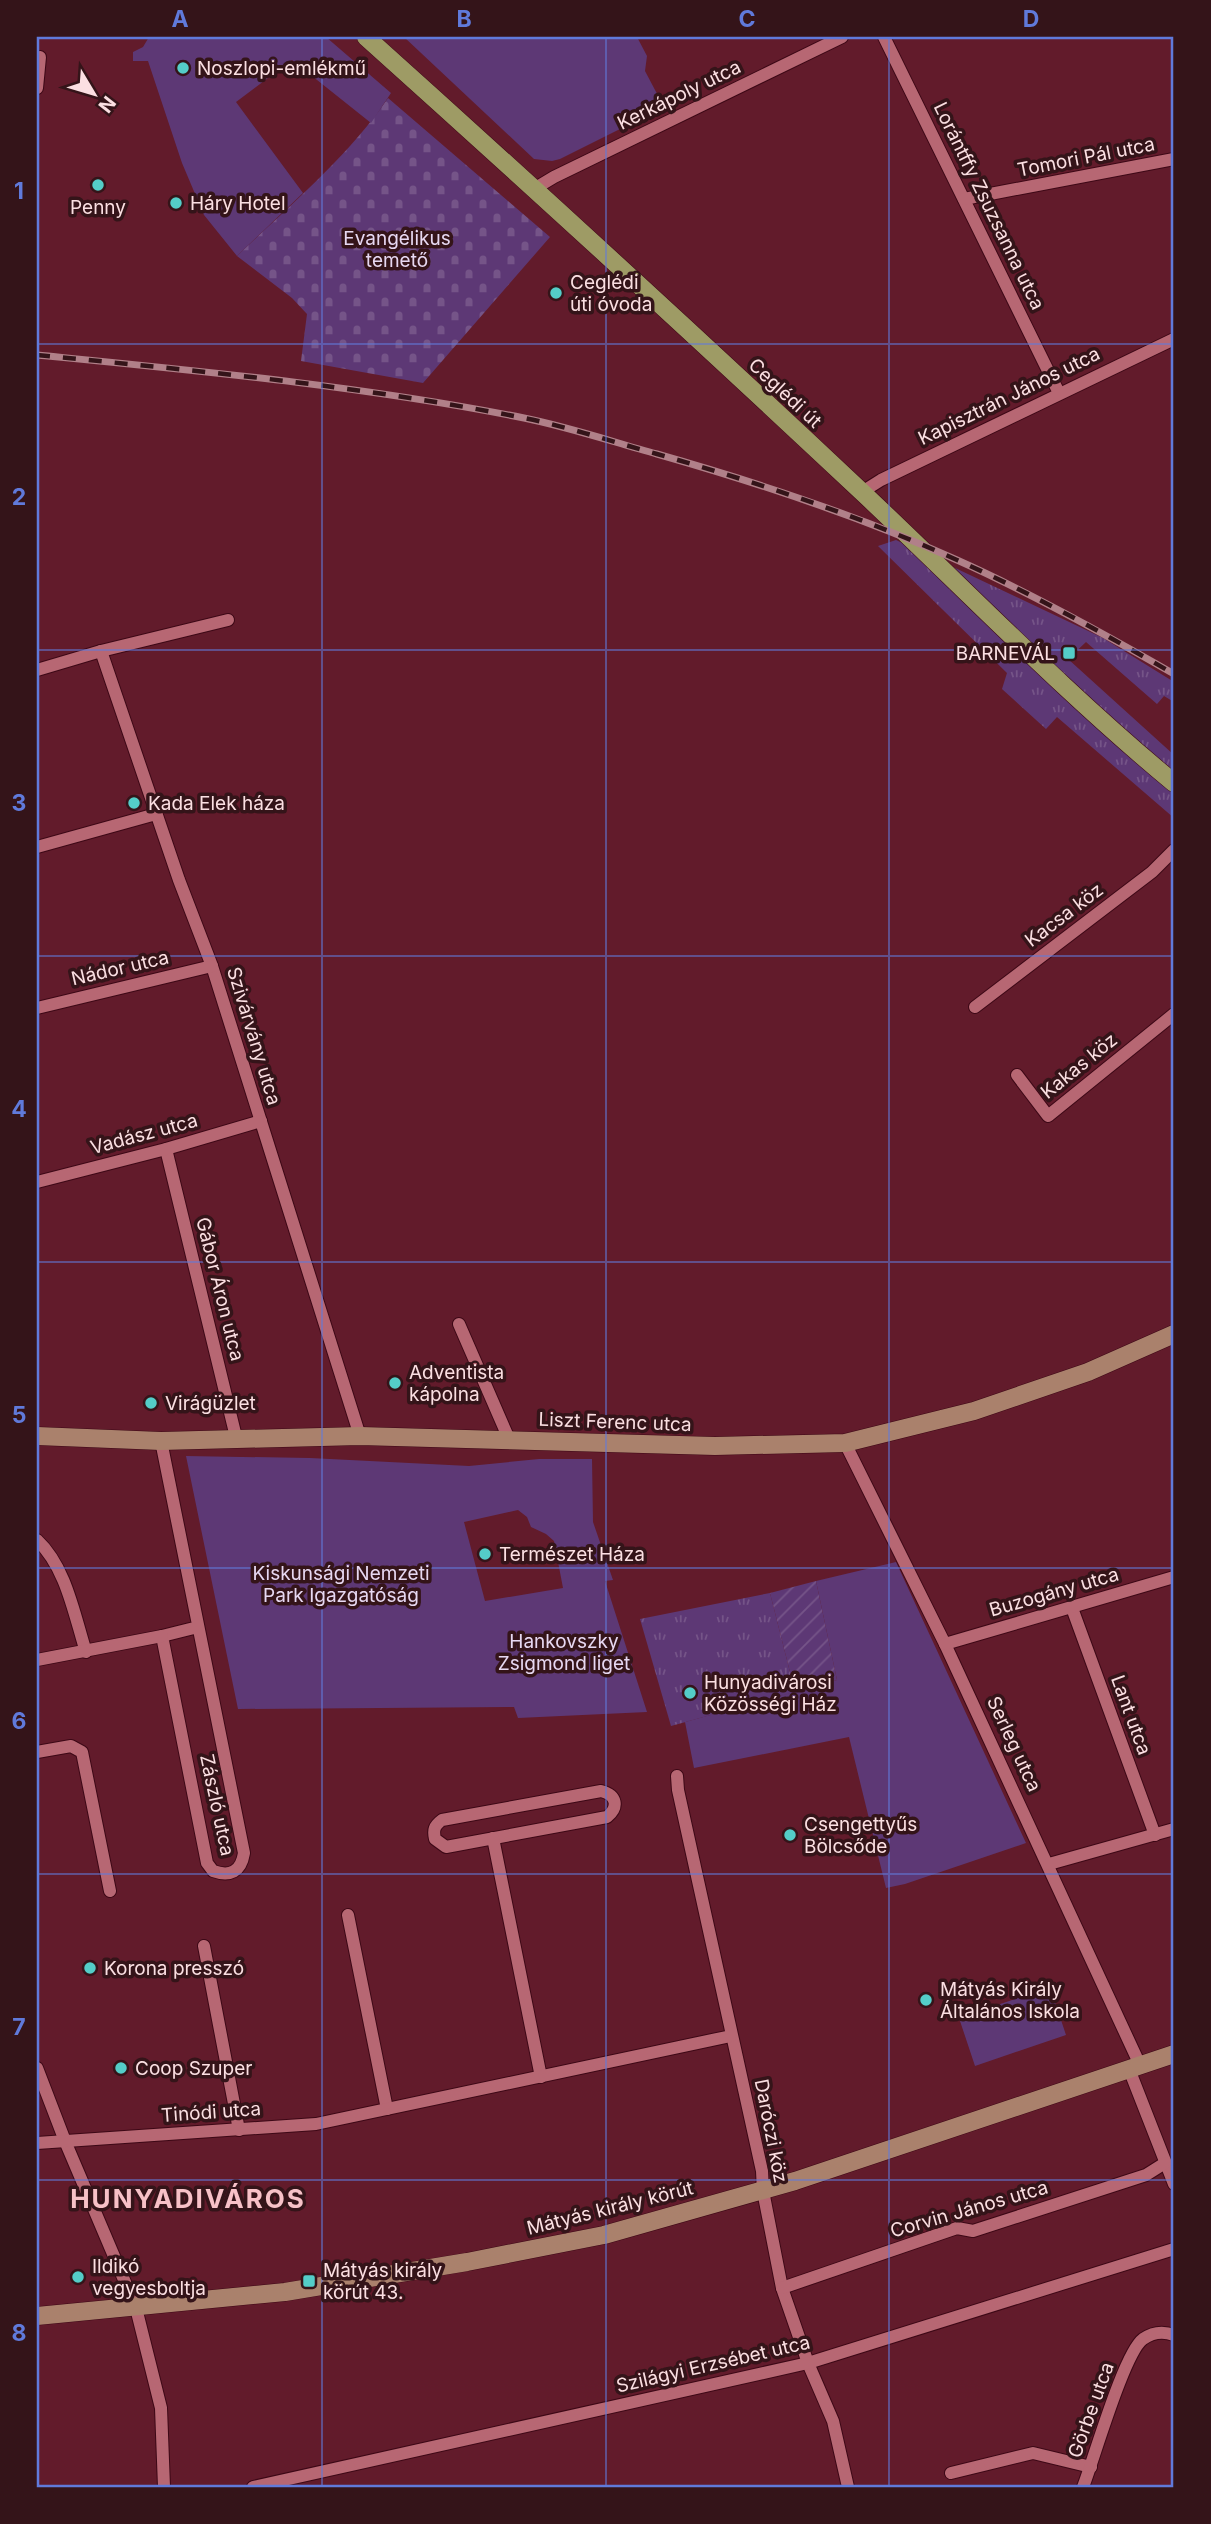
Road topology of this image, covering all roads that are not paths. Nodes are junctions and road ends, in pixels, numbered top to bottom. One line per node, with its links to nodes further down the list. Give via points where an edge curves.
1 (366, 37): 7 (main road, Ceglédi út)
2 (842, 37): 7 (street, Kerkápoly utca)
3 (884, 37): 8 (street, Lorántffy Zsuzsanna utca)
4 (40, 57): 5 (street)
5 (37, 88)
6 (1174, 159): 8 (street, Tomori Pál utca)
7 (534, 189): 11 (main road, Ceglédi út)
8 (964, 199): 10 (street, Lorántffy Zsuzsanna utca)
9 (1174, 339): 10 (street, Kapisztrán János utca)
10 (1059, 393): 11 (street, Kapisztrán János utca)
11 (862, 492): 15 (main road, Ceglédi út)
12 (228, 620): 13 (street)
13 (101, 651): 14 (street); 16 (street, Szivárvány utca)
14 (37, 670)
15 (1174, 783)
16 (156, 814): 17 (street); 19 (street, Szivárvány utca)
17 (37, 847)
18 (1174, 850): 20 (street, Kacsa köz, via 1152,872)
19 (212, 966): 21 (street, Nádor utca); 24 (street, Szivárvány utca)
20 (975, 1007)
21 (37, 1008)
22 (1174, 1014): 23 (street, Kakas köz, via 1048,1116)
23 (1017, 1075)
24 (261, 1121): 25 (street, Vadász utca); 30 (street, Szivárvány utca)
25 (166, 1149): 26 (street, Vadász utca); 31 (street, Gábor Áron utca)
26 (37, 1182)
27 (459, 1324): 32 (street)
28 (1174, 1334): 34 (street, Liszt Ferenc utca, via 1088,1372 974,1411)
29 (37, 1436): 33 (street, Liszt Ferenc utca)
30 (360, 1436): 31 (street, Liszt Ferenc utca); 32 (street, Liszt Ferenc utca)
31 (236, 1437): 33 (street, Liszt Ferenc utca)
32 (509, 1439): 34 (street, Liszt Ferenc utca, via 715,1446)
33 (161, 1440): 38 (street, Zászló utca)
34 (845, 1443): 40 (street, Serleg utca)
35 (37, 1540): 41 (street, via 63,1581)
36 (1174, 1577): 37 (street, Buzogány utca)
37 (1072, 1608): 40 (street, Buzogány utca); 46 (street, Lant utca)
38 (198, 1627): 39 (street); 39 (street, Zászló utca, via 244,1853 237,1871 223,1875 207,1863)
39 (162, 1636): 41 (street)
40 (945, 1644): 48 (street, Serleg utca)
41 (86, 1652): 42 (street)
42 (37, 1660)
43 (37, 1752): 49 (street, via 71,1746 82,1752)
44 (677, 1776): 52 (street, Daróczi köz)
45 (1174, 1829): 46 (street)
46 (1155, 1835): 48 (street)
47 (493, 1838): 47 (street, via 607,1817 614,1812 614,1798 601,1791 442,1820 433,1831 446,1847); 56 (street)
48 (1049, 1864): 54 (street, Serleg utca)
49 (110, 1891)
50 (348, 1915): 57 (street)
51 (204, 1946): 58 (street)
52 (731, 2036): 56 (street, Tinódi utca); 63 (street, Daróczi köz)
53 (1174, 2054): 54 (street, Mátyás király körút)
54 (1135, 2067): 61 (street, Serleg utca); 63 (street, Mátyás király körút)
55 (37, 2068): 59 (street)
56 (541, 2077): 57 (street, Tinódi utca)
57 (387, 2109): 58 (street, Tinódi utca, via 316,2124)
58 (239, 2130): 59 (street, Tinódi utca)
59 (65, 2141): 60 (street, Tinódi utca); 66 (street)
60 (37, 2143)
61 (1165, 2163): 62 (street, Serleg utca); 65 (street, Corvin János utca, via 1146,2175 973,2231 957,2228)
62 (1174, 2184)
63 (763, 2192): 65 (street, Daróczi köz); 66 (street, Mátyás király körút, via 604,2235 467,2262 285,2292)
64 (1174, 2249): 69 (street, Szilágyi Erzsébet utca)
65 (782, 2288): 69 (street, Daróczi köz)
66 (136, 2308): 67 (street, Mátyás király körút); 72 (street, via 161,2408)
67 (37, 2316)
68 (1174, 2335): 70 (street, Görbe utca, via 1157,2332 1141,2340 1125,2370)
69 (808, 2363): 73 (street, Szilágyi Erzsébet utca); 74 (street, Daróczi köz, via 833,2421)
70 (1091, 2467): 71 (street, via 1033,2453); 75 (street, Görbe utca)
71 (951, 2473)
72 (164, 2487)
73 (253, 2487)
74 (848, 2487)
75 (1083, 2487)

